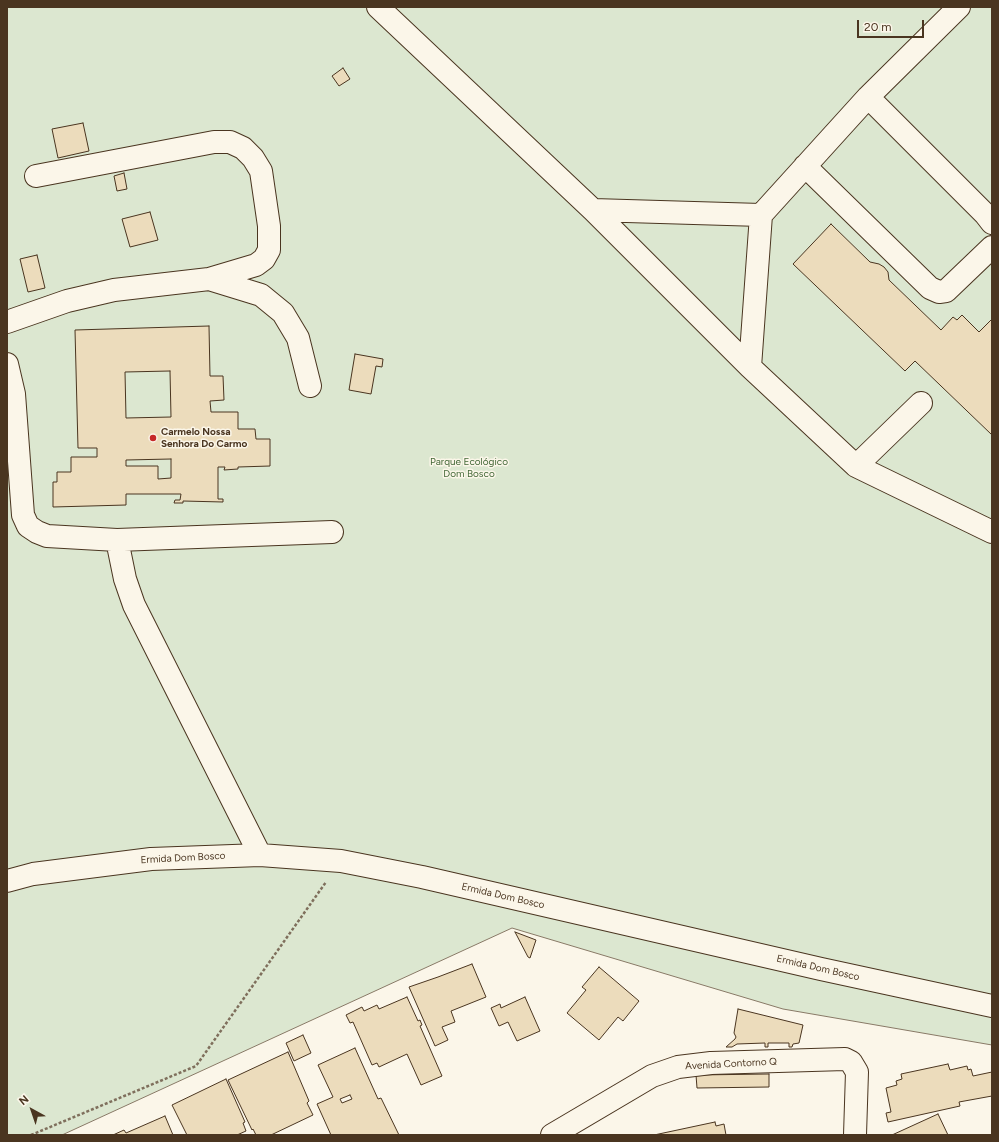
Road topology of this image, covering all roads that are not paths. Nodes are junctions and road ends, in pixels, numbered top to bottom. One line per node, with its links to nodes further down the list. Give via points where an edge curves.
1 (378, 7): 6 (street)
2 (959, 7): 3 (street)
3 (868, 98): 4 (street); 8 (street)
4 (805, 166): 7 (street); 9 (street, via 930,288 939,292 946,291)
5 (36, 176): 10 (street, via 214,142 230,142 243,148 261,171 269,226 269,250 264,259 256,265)
6 (593, 210): 7 (street); 13 (street)
7 (761, 215): 13 (street)
8 (992, 223)
9 (992, 247)
10 (209, 279): 11 (street, via 114,290); 14 (street, via 261,295 283,313 298,338)
11 (7, 322)
12 (7, 364): 19 (street, via 14,394 23,515 28,526 47,536)
13 (750, 367): 16 (street)
14 (310, 386)
15 (921, 403): 16 (street)
16 (856, 466): 18 (street)
17 (332, 532): 19 (street)
18 (992, 532)
19 (117, 540): 20 (street, via 134,605)
20 (260, 855): 21 (street, Ermida Dom Bosco, via 151,859 33,874); 22 (street, Ermida Dom Bosco, via 341,861 422,877)
21 (7, 881)
22 (992, 1006)
23 (552, 1135): 24 (street, Avenida Contorno Q, via 652,1076 678,1067 711,1063 845,1059 852,1062 857,1072)
24 (855, 1135)

